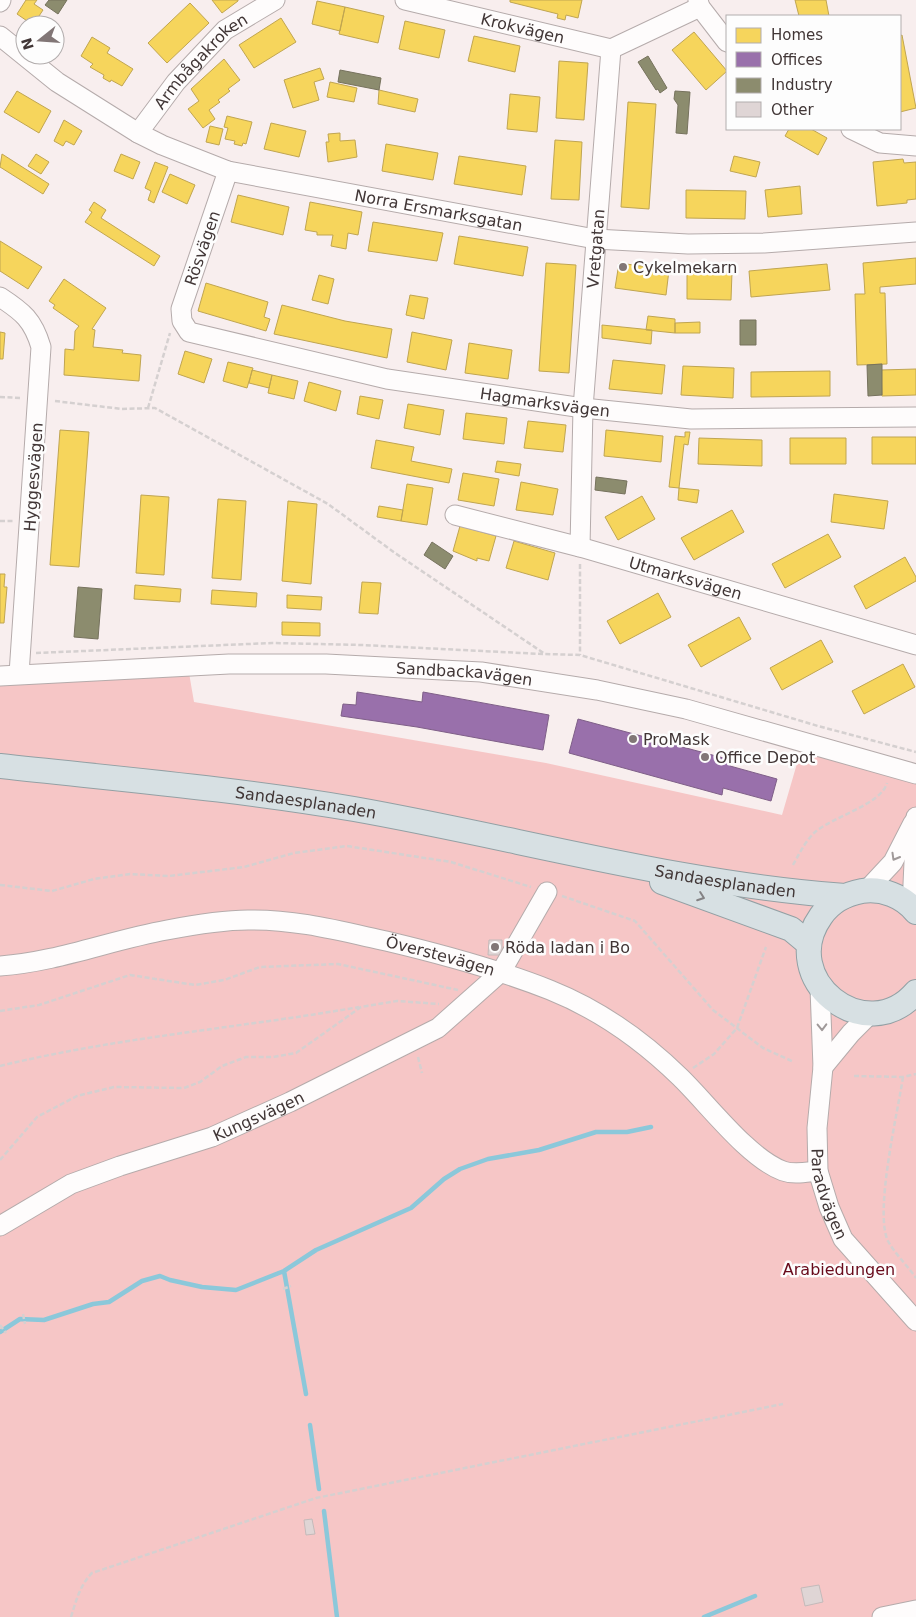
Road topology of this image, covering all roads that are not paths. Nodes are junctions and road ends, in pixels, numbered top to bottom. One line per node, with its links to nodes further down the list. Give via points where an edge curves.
1 (275, 0): 8 (street, Armbågakroken, via 225,30 176,82)
2 (405, 0): 6 (street, Krokvägen)
3 (699, 4): 5 (street); 6 (street)
4 (0, 36): 8 (street, Norra Ersmarksgatan, via 57,82)
5 (726, 41)
6 (611, 49): 13 (street, Vretgatan)
7 (856, 130): 9 (street)
8 (138, 133): 11 (street, Norra Ersmarksgatan)
9 (883, 136): 10 (street)
10 (916, 146)
11 (228, 171): 13 (street, Norra Ersmarksgatan); 15 (street, Rösvägen)
12 (916, 232): 13 (street, Norra Ersmarksgatan, via 764,243 688,244)
13 (596, 238): 16 (street, Vretgatan)
14 (0, 297): 21 (street, Hyggesvägen, via 23,312 36,329 41,347)
15 (182, 317): 16 (street, Hagmarksvägen, via 189,332 387,379)
16 (583, 408): 17 (street, Hagmarksvägen, via 691,419); 19 (street, Vretgatan)
17 (916, 417)
18 (455, 515): 19 (street, Utmarksvägen)
19 (580, 547): 20 (street, Utmarksvägen)
20 (916, 645)
21 (19, 674): 22 (street, Sandbackavägen); 24 (street, Sandbackavägen, via 229,664 326,664 481,672 597,690 686,710)
22 (0, 676)
23 (0, 766): 26 (main road, Sandaesplanaden, via 199,787 354,809)
24 (916, 774)
25 (916, 817): 28 (street, one-way to 28, via 893,862); 29 (street)
26 (606, 862): 28 (main road, Sandaesplanaden, via 750,886); 30 (main road, Sandaesplanaden, one-way to 30, via 790,929)
27 (547, 892): 32 (street, Kungsvägen)
28 (856, 893): 29 (main road, Sandaesplanaden, via 890,894); 30 (main road, via 823,913)
29 (914, 910)
30 (809, 944): 33 (main road, via 811,968)
31 (0, 966): 32 (street, Överstevägen, via 27,964 167,930 247,920 313,924)
32 (501, 972): 38 (street, Överstevägen, via 588,1006 623,1028 680,1076 767,1162 783,1171); 39 (street, Kungsvägen, via 438,1028 212,1137 71,1184)
33 (820, 988): 36 (main road, via 838,1004 856,1012); 37 (street, Paradvägen, one-way to 37)
34 (916, 992): 35 (main road)
35 (906, 1009): 36 (main road)
36 (871, 1013): 37 (street)
37 (823, 1067): 38 (street, Paradvägen, via 817,1128)
38 (818, 1170): 40 (street, Paradvägen, via 843,1239)
39 (0, 1226)
40 (916, 1320)
41 (912, 1613): 42 (street)
42 (882, 1617)

